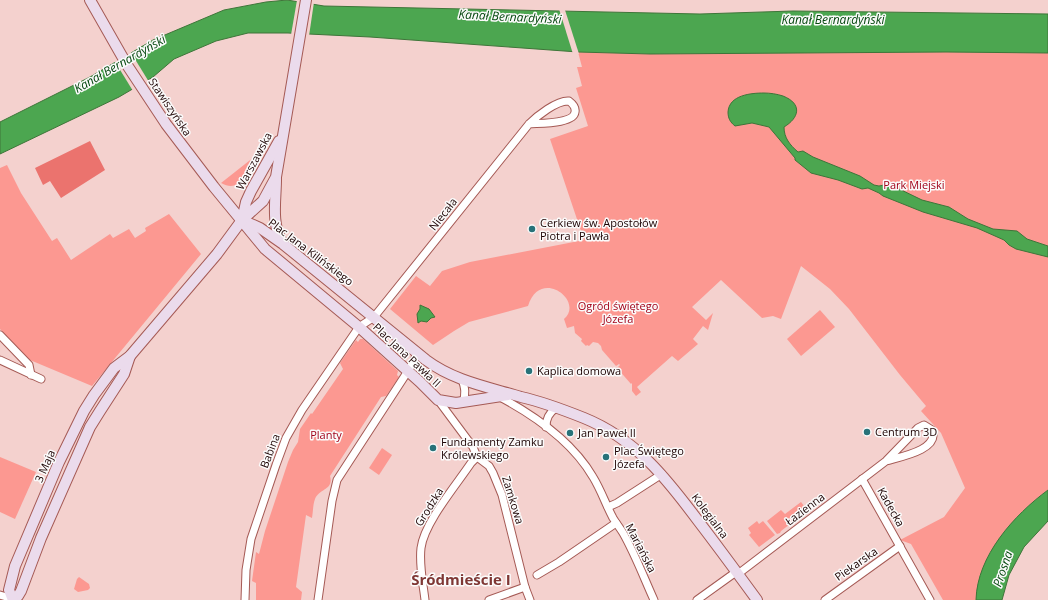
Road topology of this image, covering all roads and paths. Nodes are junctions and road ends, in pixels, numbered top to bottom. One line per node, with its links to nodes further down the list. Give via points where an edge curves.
1 (90, 0): 6 (street, Stawiszyńska, via 166,124)
2 (306, 0): 4 (street, Warszawska)
3 (529, 124): 3 (street, Niecała, via 560,122 571,118 574,115 574,105 564,101 545,111); 8 (street, Niecała)
4 (283, 133): 5 (street, Warszawska); 6 (street, Warszawska, via 251,191)
5 (276, 177): 6 (street, Warszawska, via 263,201); 7 (street, via 275,218)
6 (242, 220): 7 (street, Plac Jana Kilińskiego, via 260,228); 9 (street, Plac Jana Kilińskiego, via 265,249); 12 (street, 3 Maja, via 217,254)
7 (283, 244): 8 (street, Plac Jana Kilińskiego)
8 (374, 317): 9 (street, Niecała); 11 (street, Plac Jana Pawła II)
9 (359, 327): 14 (street, Plac Jana Pawła II); 36 (street, Babina, via 302,410 283,445 251,539)
10 (0, 335): 15 (street, via 29,365)
11 (418, 353): 14 (street); 17 (street, Plac Jana Pawła II, via 440,370)
12 (130, 356): 35 (street, 3 Maja, via 124,374 84,439 21,591); 35 (street, 3 Maja, via 114,368 84,411 15,566 9,590)
13 (0, 360): 15 (street)
14 (408, 371): 20 (street, Plac Jana Pawła II); 37 (street, via 337,480)
15 (31, 375): 16 (street)
16 (41, 379)
17 (462, 379): 18 (street, Plac Jana Pawła II); 21 (street, via 466,394)
18 (514, 395): 19 (street, Plac Jana Pawła II); 22 (street)
19 (498, 396): 21 (street, Plac Jana Pawła II); 23 (street)
20 (438, 400): 21 (street, Plac Jana Pawła II, via 450,403); 24 (street, Zamkowa)
21 (463, 402)
22 (556, 408): 23 (street, via 549,414); 26 (street, via 616,434)
23 (546, 427): 28 (street, via 566,444 587,468)
24 (478, 457): 33 (street, Zamkowa, via 491,470 500,491); 38 (street, Grodzka, via 471,463 424,536 420,557)
25 (886, 461): 25 (street, Łazienna, via 929,446 934,436 932,430 924,425 918,428); 27 (street, Łazienna)
26 (662, 474): 28 (street); 31 (street, Kolegialna)
27 (862, 479): 30 (street, Kadecka); 31 (street, Łazienna)
28 (608, 507): 29 (street, Mariańska)
29 (616, 523): 32 (street); 41 (street, Mariańska)
30 (900, 546): 44 (street, Piekarska); 45 (street, Kadecka)
31 (737, 573): 42 (street, Łazienna); 43 (street, Kolegialna)
32 (537, 575)
33 (524, 587): 39 (street); 40 (street, Zamkowa)
34 (0, 594): 35 (street)
35 (13, 600)
36 (245, 600)
37 (318, 600)
38 (425, 600)
39 (489, 600)
40 (530, 600)
41 (654, 600)
42 (697, 600)
43 (758, 600)
44 (824, 600)
45 (930, 600)

